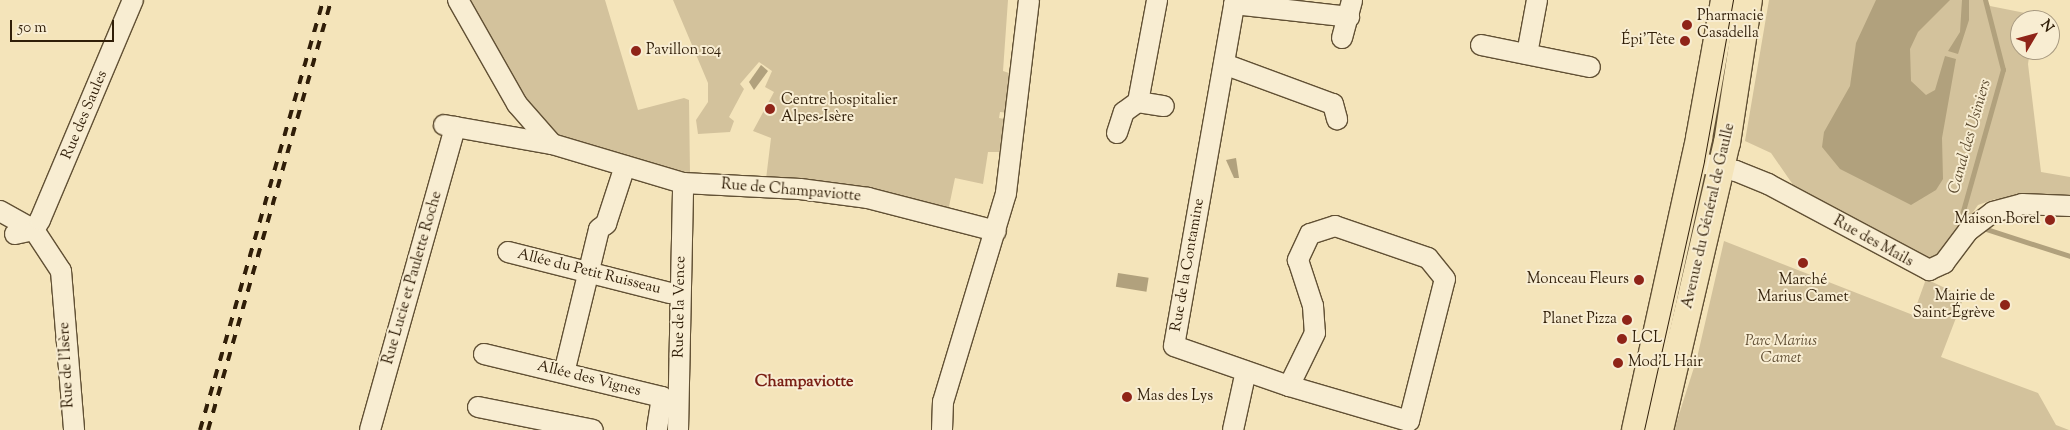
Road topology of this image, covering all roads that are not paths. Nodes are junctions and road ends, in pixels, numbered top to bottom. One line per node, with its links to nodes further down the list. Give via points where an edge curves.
1 (134, 0): 27 (street, Rue des Saules)
2 (458, 0): 20 (street, via 517,104)
3 (1029, 0): 28 (street, via 1013,150)
4 (1157, 0): 15 (street)
5 (1537, 0): 12 (street)
6 (1724, 0): 21 (main road, Avenue du Général de Gaulle)
7 (1749, 0): 23 (main road, Avenue du Général de Gaulle)
8 (1235, 2): 9 (street, Rue de la Contamine); 13 (street, Rue de la Contamine)
9 (1350, 9): 10 (street, Rue de la Contamine)
10 (1342, 38)
11 (1481, 45): 12 (street)
12 (1526, 54): 14 (street)
13 (1224, 64): 17 (street, via 1333,104); 33 (street, Rue de la Contamine, via 1174,346)
14 (1590, 67)
15 (1138, 102): 16 (street); 19 (street, via 1124,112)
16 (1164, 106)
17 (1337, 119)
18 (449, 126): 20 (street, Rue de Champaviotte); 38 (street, Rue Lucie et Paulette Roche)
19 (1117, 133)
20 (552, 144): 22 (street, Rue de Champaviotte)
21 (1693, 161): 23 (street, Rue des Mails); 44 (main road, Avenue du Général de Gaulle)
22 (625, 166): 24 (street, Rue de Champaviotte); 30 (street, via 606,224 599,229)
23 (1722, 168): 25 (street, Rue des Mails, via 1768,184 1929,270 1944,263 1968,231 1993,212 2022,204); 45 (main road, Avenue du Général de Gaulle)
24 (683, 183): 28 (street, Rue de Champaviotte, via 800,189 868,198); 41 (street, Rue de la Vence)
25 (2070, 206)
26 (0, 211): 27 (street, Rue de l'Isère)
27 (16, 230): 37 (street, Rue de l'Isère, via 36,250 63,300)
28 (996, 231): 42 (street, via 943,402)
29 (508, 252): 30 (street, Allée du Petit Ruisseau)
30 (588, 272): 31 (street, Allée du Petit Ruisseau); 34 (street)
31 (670, 293)
32 (484, 354): 34 (street, Allée des Vignes)
33 (1246, 371): 35 (street, Rue de la Contamine); 43 (street)
34 (564, 373): 40 (street, Allée des Vignes, via 662,397)
35 (1289, 386): 35 (street, Rue de la Contamine, via 1315,333 1313,306 1298,260 1310,234 1335,226 1434,262 1445,279 1446,288 1410,421)
36 (478, 407): 39 (street)
37 (74, 430)
38 (370, 430)
39 (593, 430)
40 (657, 430)
41 (678, 430)
42 (942, 430)
43 (1233, 430)
44 (1635, 430)
45 (1660, 430)

